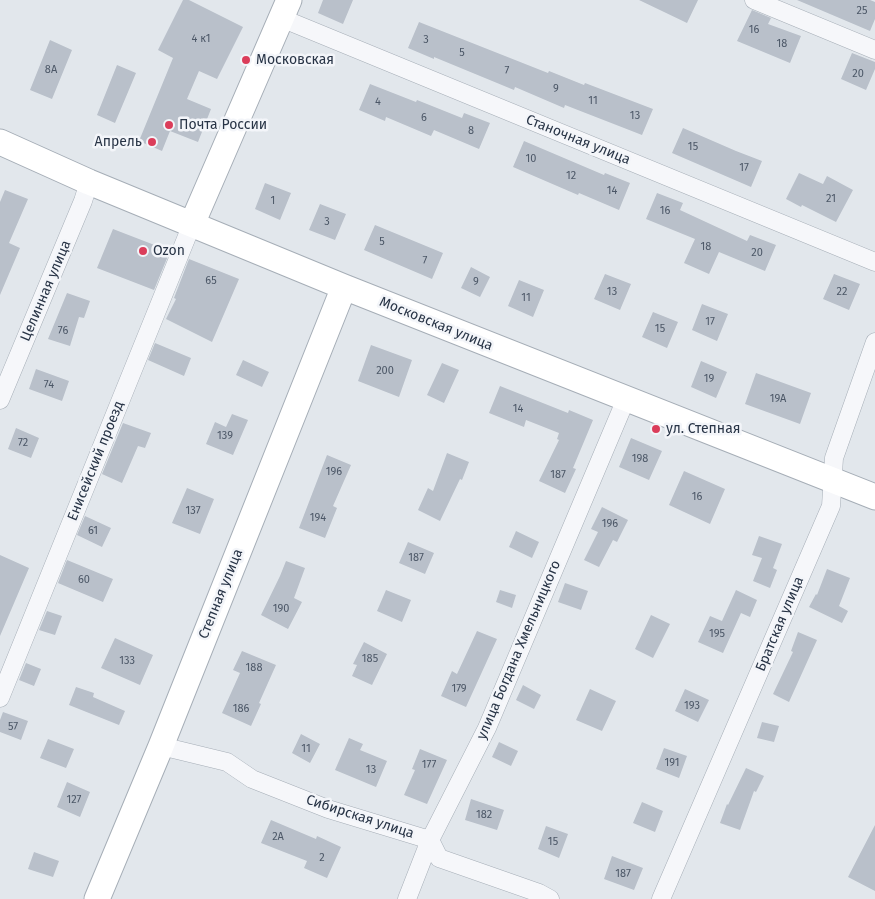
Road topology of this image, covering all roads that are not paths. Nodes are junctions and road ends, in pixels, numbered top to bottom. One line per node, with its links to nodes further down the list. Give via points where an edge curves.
1 (754, 0): 3 (street)
2 (285, 9): 6 (street); 7 (street, Станочная улица)
3 (875, 50)
4 (0, 142): 5 (street, Московская улица)
5 (89, 182): 6 (street, Московская улица); 11 (street, Целинная улица)
6 (192, 224): 8 (street, Московская улица); 14 (street, Енисейский проезд)
7 (875, 262)
8 (344, 287): 10 (street, Московская улица); 15 (street, Степная улица)
9 (875, 342): 12 (street, Братская улица, via 834,458)
10 (626, 399): 12 (street, Московская улица); 16 (street, улица Богдана Хмельницкого, via 487,728)
11 (0, 400)
12 (833, 480): 13 (street, Московская улица); 20 (street, Братская улица, via 831,506)
13 (875, 497)
14 (0, 698)
15 (161, 746): 16 (street, Сибирская улица, via 227,762 252,779 328,809); 17 (street, Степная улица)
16 (430, 840): 18 (street, улица Богдана Хмельницкого); 19 (street, Сибирская улица, via 439,858)
17 (97, 899)
18 (407, 899)
19 (550, 899)
20 (662, 899)

